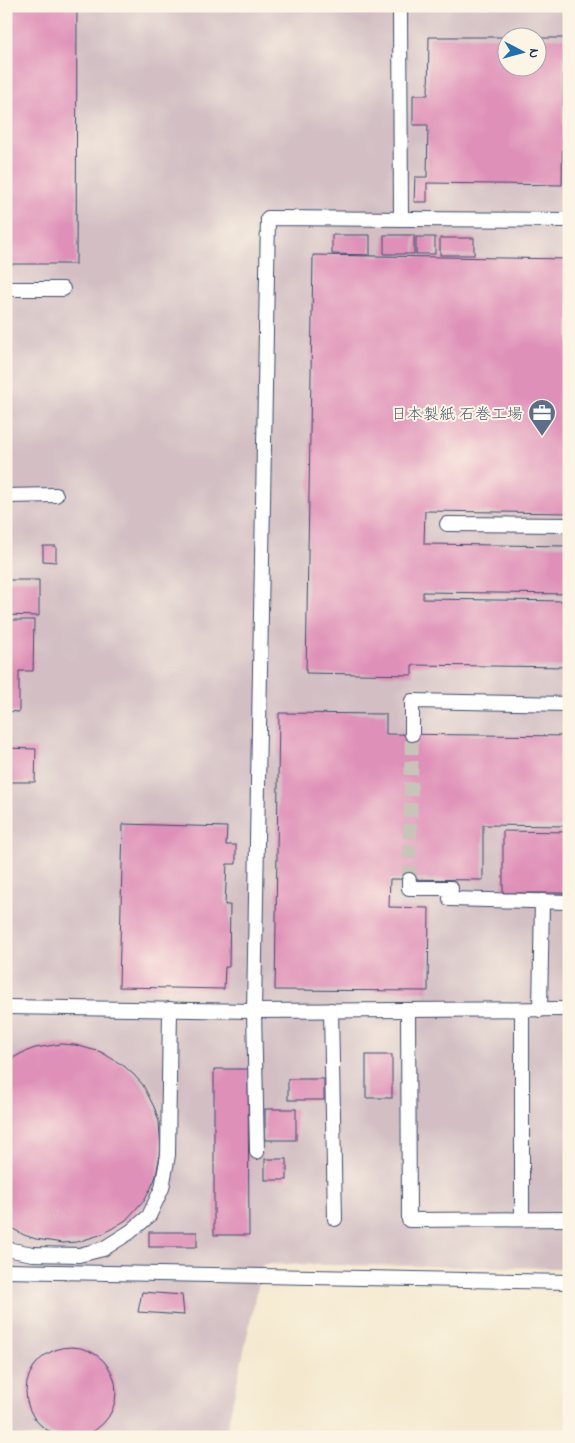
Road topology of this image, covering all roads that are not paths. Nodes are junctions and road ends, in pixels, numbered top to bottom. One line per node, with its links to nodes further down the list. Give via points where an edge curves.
1 (400, 6): 2 (street)
2 (401, 219): 3 (street); 22 (street, via 268,218)
3 (569, 220)
4 (63, 289): 5 (street)
5 (6, 290)
6 (56, 495): 7 (street)
7 (6, 496)
8 (447, 524): 9 (street)
9 (569, 525)
10 (569, 704): 11 (street, via 412,701)
11 (412, 734)
12 (409, 880): 13 (street, via 409,888 450,888 450,899)
13 (542, 901): 14 (street); 21 (street)
14 (569, 902)
15 (6, 1007): 16 (street)
16 (170, 1009): 22 (street); 27 (street, via 168,1155 162,1188 149,1216 103,1249 79,1255 32,1254)
17 (569, 1009): 21 (street)
18 (331, 1010): 19 (street); 22 (street); 24 (street)
19 (408, 1010): 20 (street); 25 (street, via 408,1220)
20 (522, 1010): 21 (street); 25 (street)
21 (540, 1010)
22 (254, 1011): 23 (street)
23 (257, 1152)
24 (335, 1219)
25 (522, 1219): 26 (street)
26 (569, 1219)
27 (6, 1249)
28 (6, 1271): 29 (street)
29 (569, 1282)

